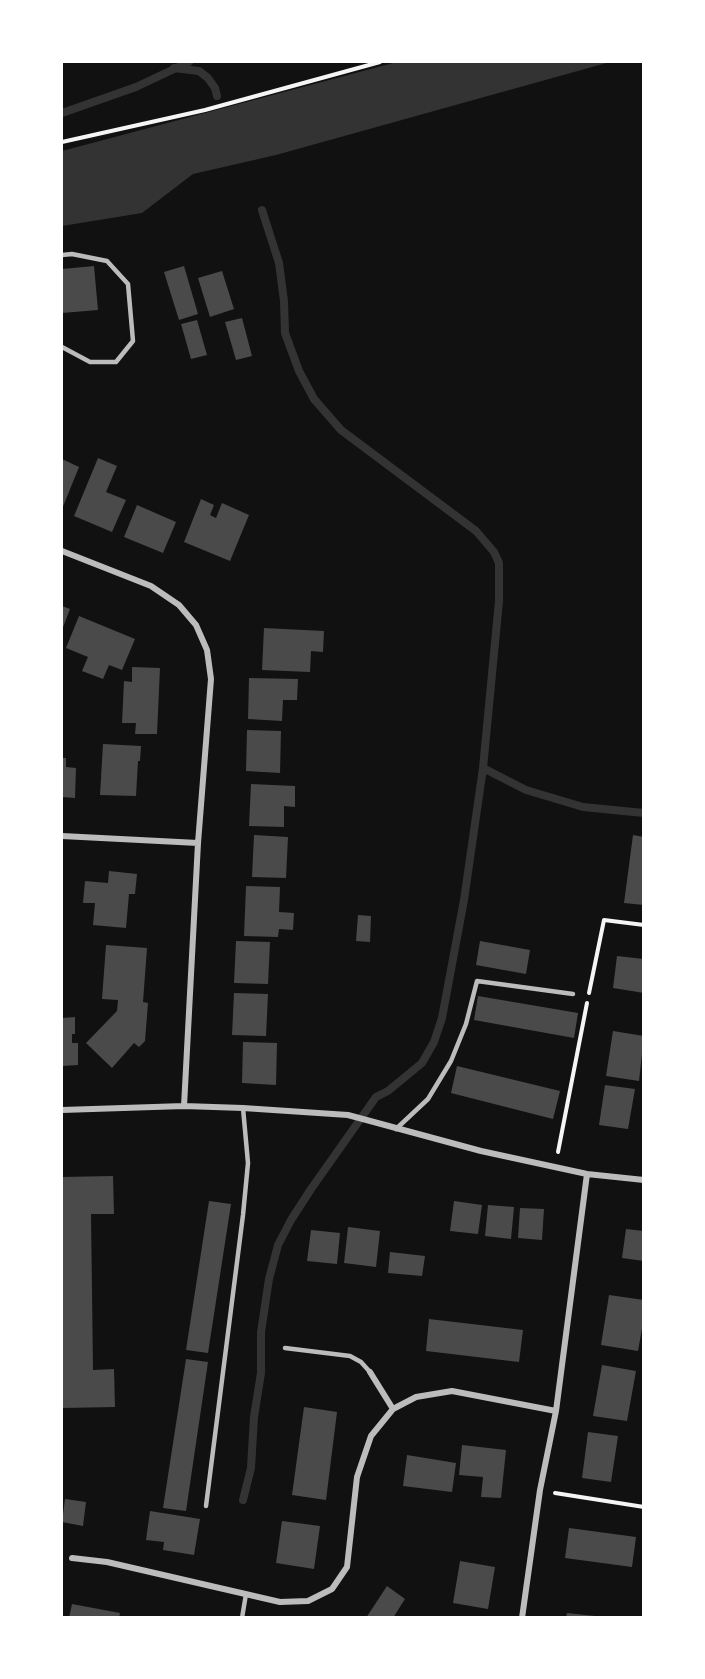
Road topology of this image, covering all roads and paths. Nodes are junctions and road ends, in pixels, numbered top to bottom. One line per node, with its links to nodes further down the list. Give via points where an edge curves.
1 (380, 62): 2 (path, via 205,110)
2 (62, 142)
3 (62, 255): 4 (lane, via 107,261 128,284 133,341 117,362 90,362)
4 (62, 346)
5 (62, 551): 7 (street, via 151,586 179,605 196,625 207,650 211,679)
6 (62, 836): 7 (street)
7 (198, 843): 10 (street)
8 (644, 925): 14 (path, via 604,920)
9 (573, 994): 13 (lane, via 477,981 451,1061 428,1099)
10 (184, 1106): 11 (street); 12 (street)
11 (243, 1108): 13 (street, via 348,1115); 22 (lane, via 248,1163)
12 (62, 1110)
13 (396, 1129): 14 (street)
14 (555, 1167): 15 (street)
15 (587, 1174): 16 (street); 20 (street)
16 (644, 1180)
17 (285, 1348): 18 (lane, via 350,1356)
18 (370, 1372): 19 (street)
19 (393, 1409): 20 (street, via 416,1397 452,1391); 25 (street, via 371,1436 360,1467 347,1567 332,1589 308,1601 280,1602)
20 (556, 1411): 21 (street)
21 (540, 1490): 23 (path); 27 (street)
22 (206, 1506)
23 (644, 1507)
24 (72, 1558): 25 (street)
25 (246, 1593): 26 (lane)
26 (242, 1617)
27 (522, 1617)

